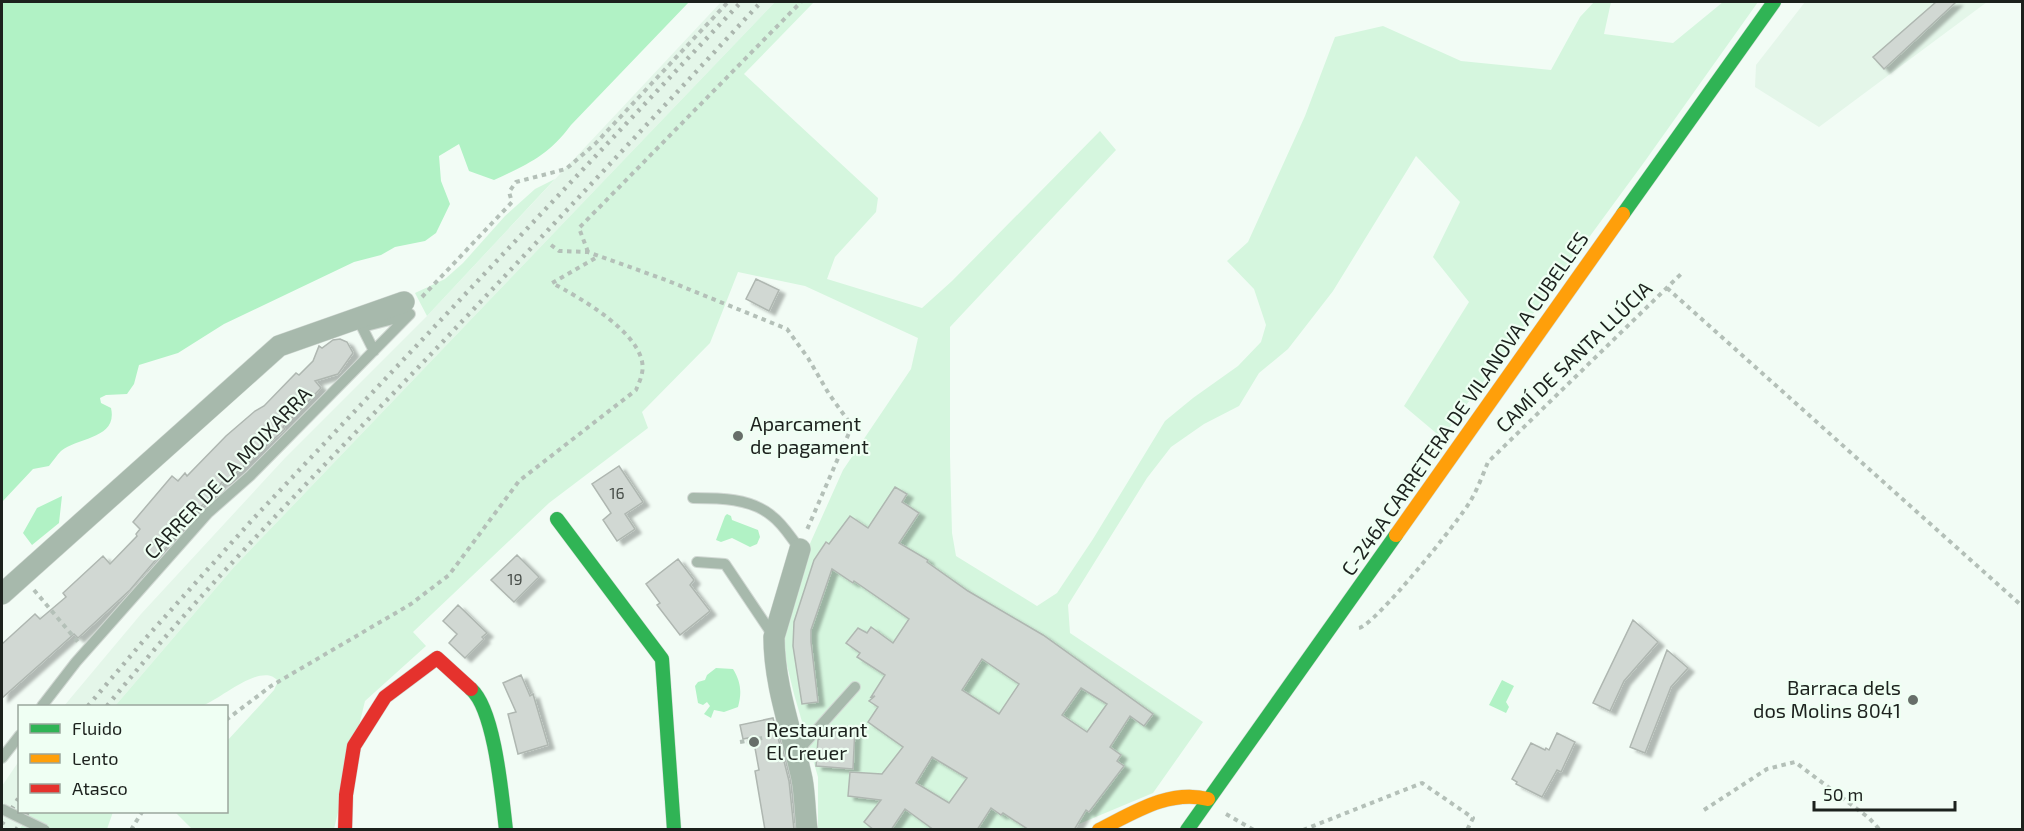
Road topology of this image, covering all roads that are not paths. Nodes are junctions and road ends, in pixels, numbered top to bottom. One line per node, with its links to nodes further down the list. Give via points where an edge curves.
1 (1774, 2): 15 (main road, C-246A CARRETERA DE VILANOVA A CUBELLES)
2 (407, 308): 3 (lane, CARRER DE LA MOIXARRA); 3 (lane, via 362,327); 8 (street, via 279,346)
3 (374, 351): 11 (lane, CARRER DE LA MOIXARRA, via 208,513)
4 (693, 498): 6 (lane, via 716,498 762,509)
5 (557, 519): 20 (main road, via 662,659)
6 (800, 549): 9 (street)
7 (697, 562): 9 (lane, via 725,564)
8 (2, 594)
9 (774, 637): 13 (street, via 779,684)
10 (855, 687): 13 (lane)
11 (43, 705)
12 (18, 738): 14 (lane)
13 (796, 753): 21 (street)
14 (2, 758)
15 (1208, 799): 22 (main road, via 1182,795); 23 (main road, C-246A CARRETERA DE VILANOVA A CUBELLES)
16 (2, 808): 17 (lane, bridge)
17 (45, 830)
18 (345, 830): 19 (main road, via 354,746 385,697 437,658 478,695 495,747)
19 (506, 830)
20 (674, 830)
21 (807, 830)
22 (1099, 830)
23 (1187, 830)

